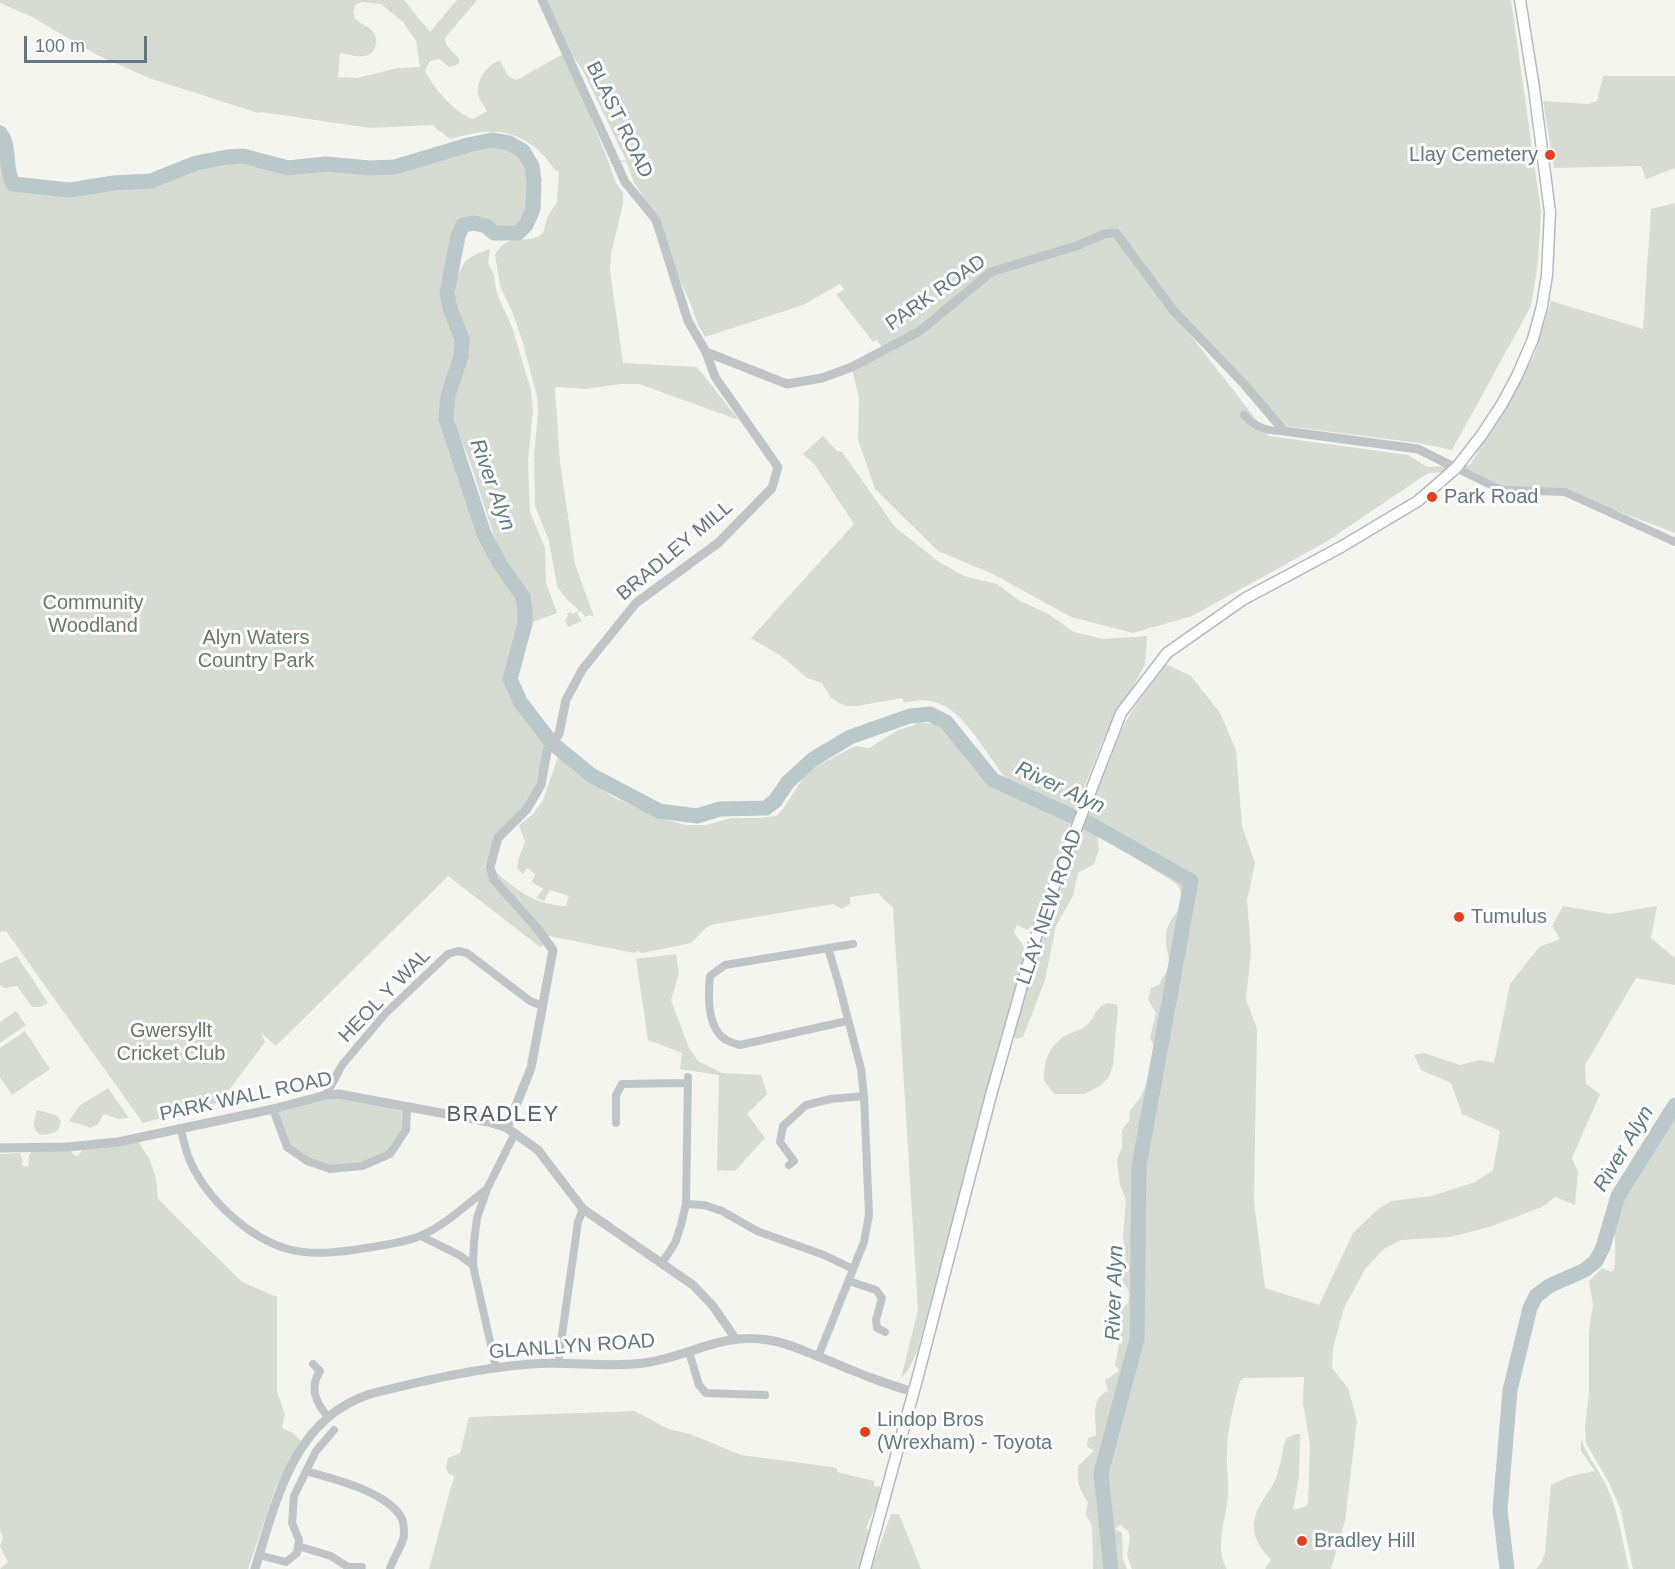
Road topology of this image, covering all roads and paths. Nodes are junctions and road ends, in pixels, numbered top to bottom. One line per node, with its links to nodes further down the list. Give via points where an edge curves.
1 (542, 0): 3 (street, BLAST ROAD, via 625,182 656,220 687,321)
2 (1520, 0): 6 (main road, LLAY NEW ROAD, via 1550,212 1547,275 1533,339 1517,376 1481,436)
3 (706, 352): 5 (street, PARK ROAD, via 787,384 822,378 852,367 920,331 991,272 1116,233 1173,309); 10 (street, BRADLEY MILL, via 715,377 778,467 772,488 718,543 636,603 582,670 566,700 559,734 547,751 540,785 527,809 498,838 490,867 494,880 553,950)
4 (1244, 415): 5 (street, via 1252,424 1268,431)
5 (1284, 431): 6 (street, via 1418,449)
6 (1456, 468): 7 (street, via 1501,490 1565,492); 36 (main road, LLAY NEW ROAD, via 1418,501 1244,599 1167,654 1121,713 1040,922)
7 (1675, 542)
8 (853, 944): 9 (street)
9 (828, 948): 11 (street); 11 (street, via 725,965 710,976 708,996 715,1026 725,1040 740,1045)
10 (543, 1006): 12 (street, HEOL Y WAL, via 530,1001 468,954 448,954 378,1023 342,1065); 18 (street, via 531,1068)
11 (847, 1021): 13 (street, via 861,1069)
12 (326, 1095): 14 (street, PARK WALL ROAD); 15 (street, PARK WALL ROAD)
13 (864, 1096): 20 (street, via 806,1106 783,1126 780,1142); 27 (street, via 869,1215)
14 (407, 1107): 15 (street, via 406,1130 390,1154 362,1166 330,1169 287,1147); 18 (street, PARK WALL ROAD, via 471,1118)
15 (273, 1109): 17 (street, PARK WALL ROAD)
16 (618, 1120): 22 (street, via 616,1095 622,1084 688,1080)
17 (180, 1128): 19 (street, PARK WALL ROAD, via 91,1146); 24 (street, via 191,1164 210,1194 259,1237 289,1250 319,1253 381,1246)
18 (511, 1131): 21 (street); 23 (street, PARK WALL ROAD, via 538,1150)
19 (0, 1148)
20 (794, 1161)
21 (487, 1189): 24 (street); 26 (street, via 477,1218)
22 (686, 1204): 25 (street, via 675,1243); 27 (street, via 722,1211 758,1231)
23 (583, 1209): 25 (street, PARK WALL ROAD); 33 (street)
24 (421, 1236): 26 (street)
25 (662, 1263): 30 (street, PARK WALL ROAD, via 703,1294)
26 (472, 1264): 35 (street)
27 (853, 1269): 28 (street)
28 (849, 1281): 29 (street, via 876,1290 882,1298 876,1320 877,1328); 32 (street)
29 (885, 1332)
30 (735, 1338): 31 (street, GLANLLYN ROAD); 32 (street, GLANLLYN ROAD, via 771,1340)
31 (689, 1352): 33 (street, GLANLLYN ROAD, via 621,1366); 37 (street, via 699,1385 706,1393)
32 (818, 1357): 36 (street, GLANLLYN ROAD)
33 (558, 1363): 35 (street, GLANLLYN ROAD)
34 (313, 1364): 38 (street, via 323,1371 314,1383 314,1391)
35 (496, 1368): 38 (street, GLANLLYN ROAD, via 370,1394)
36 (914, 1392): 47 (main road, LLAY NEW ROAD)
37 (765, 1395)
38 (328, 1416): 42 (street, GLANLLYN ROAD, via 291,1465)
39 (334, 1430): 40 (street, via 316,1451)
40 (306, 1471): 41 (street, via 294,1496 292,1523); 46 (street, via 371,1494 391,1505 403,1518 404,1538)
41 (298, 1546): 43 (street); 44 (street, via 348,1567)
42 (259, 1555): 43 (street); 45 (street, GLANLLYN ROAD)
43 (286, 1565)
44 (362, 1567)
45 (255, 1569)
46 (390, 1569)
47 (865, 1569)

